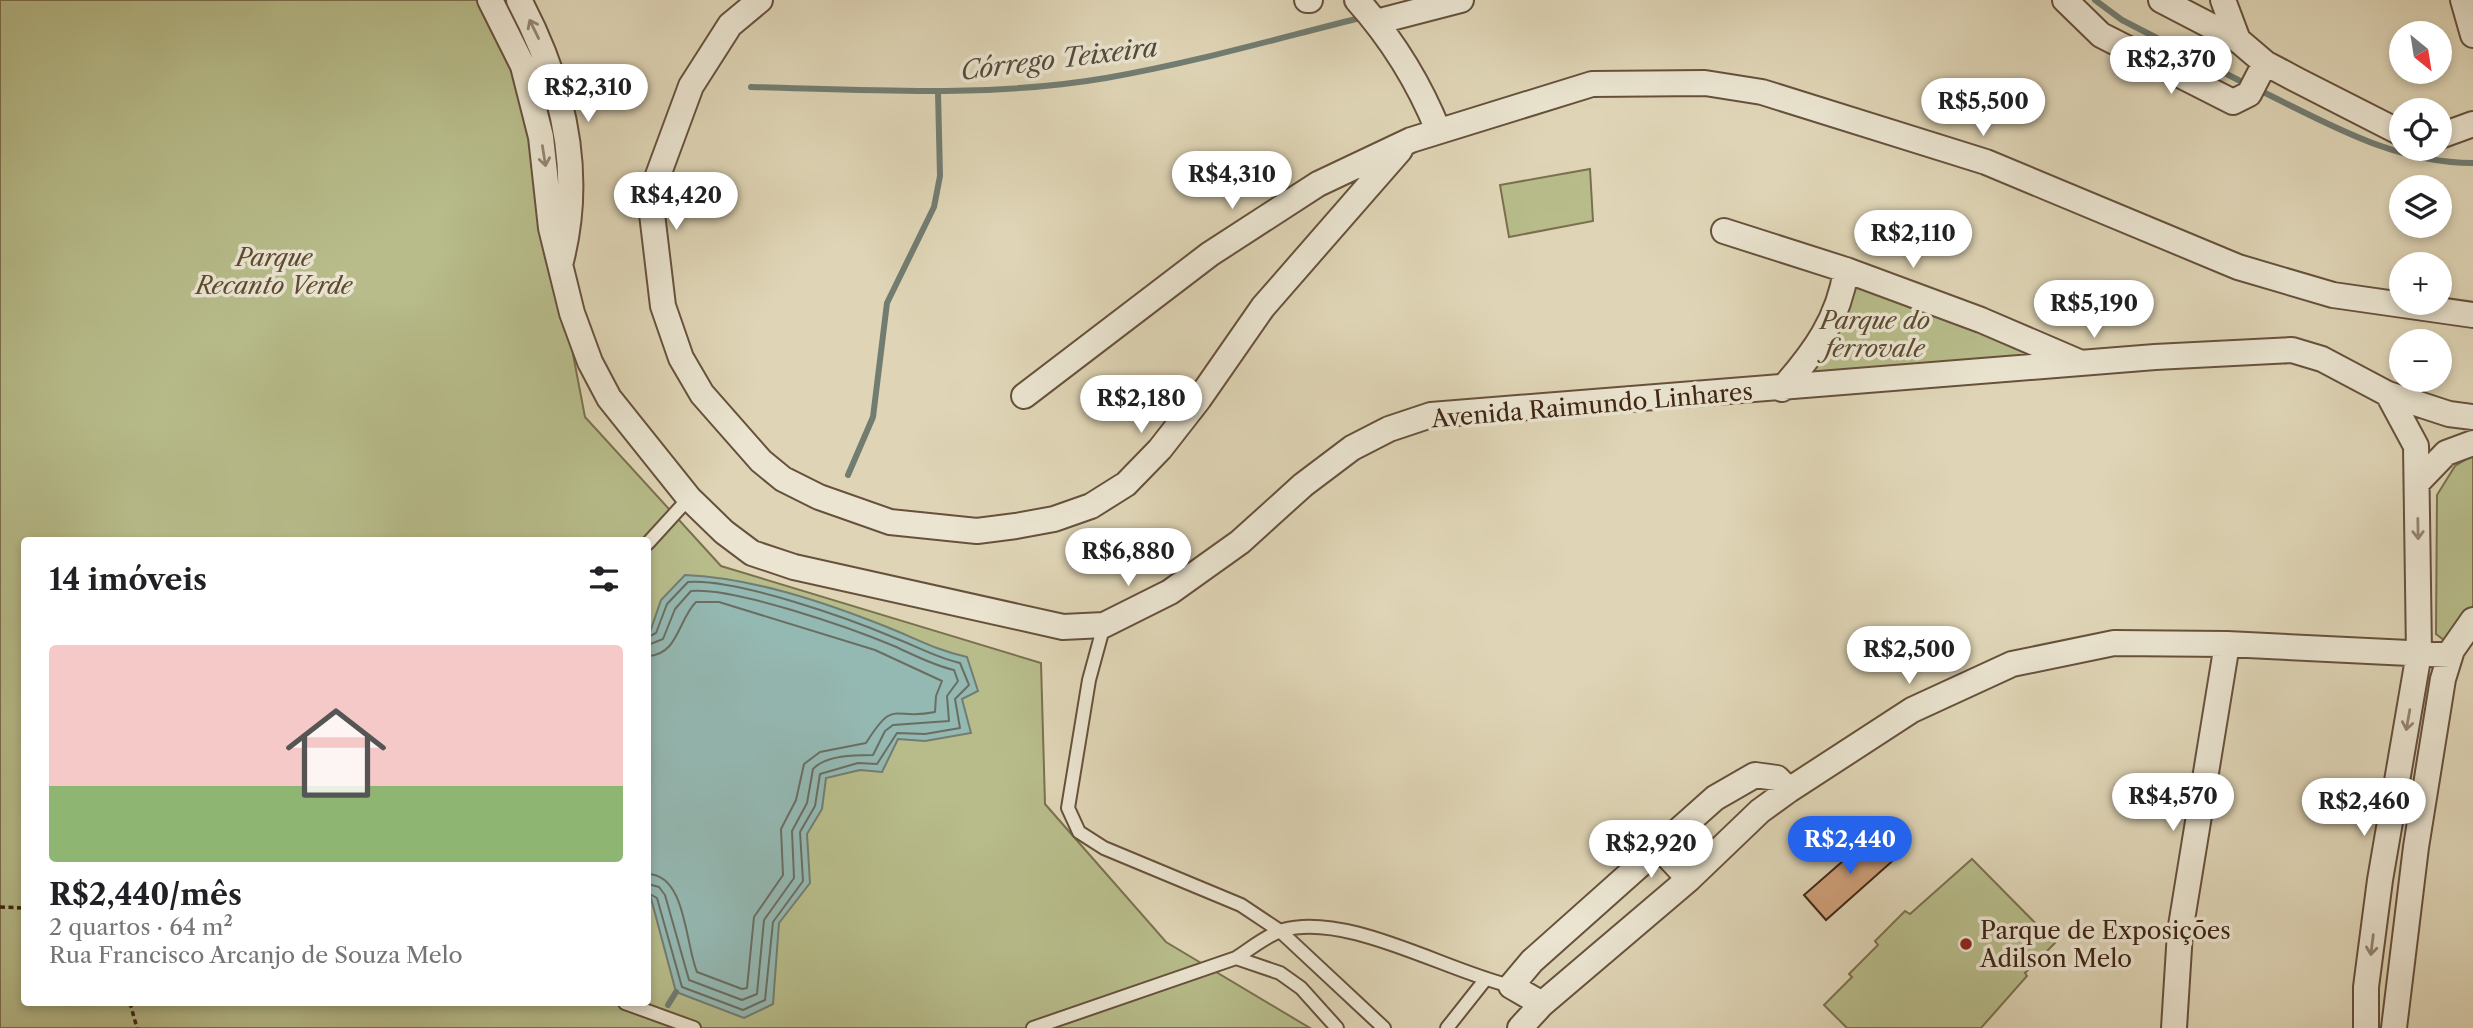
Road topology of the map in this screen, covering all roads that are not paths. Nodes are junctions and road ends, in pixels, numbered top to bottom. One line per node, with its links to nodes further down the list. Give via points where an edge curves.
1 (490, 0): 20 (street, Avenida Raimundo Linhares, one-way to 20, via 523,66 541,137 551,228)
2 (519, 0): 20 (street, Avenida Raimundo Linhares, one-way to 2, via 570,225 564,116 552,72)
3 (760, 0): 18 (street, via 730,25 691,86 650,197 663,306 681,358 702,394 761,461 783,479 819,497 890,522 977,531 1016,526 1091,506 1126,484 1168,439 1263,307)
4 (1357, 0): 10 (street)
5 (1461, 0): 10 (street)
6 (2065, 0): 13 (street, via 2101,35 2233,102 2249,94)
7 (2161, 0): 12 (street)
8 (2223, 0): 12 (street)
9 (2463, 0): 11 (street)
10 (1376, 22): 16 (street, via 1424,95)
11 (2473, 35)
12 (2238, 40): 13 (street)
13 (2265, 63): 15 (street)
14 (2473, 124): 17 (street)
15 (2389, 127)
16 (1438, 130): 18 (street); 22 (street, via 1592,84 1705,83 1762,92 1986,162 2238,267 2333,295)
17 (2452, 131)
18 (1411, 140): 26 (street, via 1276,209)
19 (1724, 231): 21 (street)
20 (561, 262): 31 (street, Avenida Raimundo Linhares, via 572,313 609,398)
21 (1846, 270): 23 (street); 24 (street, via 1843,293 1827,332)
22 (2473, 314)
23 (2083, 364): 24 (street, Avenida Raimundo Linhares); 25 (street, Avenida Raimundo Linhares, via 2292,350 2322,359)
24 (1782, 389): 34 (street, Avenida Raimundo Linhares, via 1432,415 1390,429 1352,448 1240,542 1170,592)
25 (2388, 394): 27 (street, Avenida Raimundo Linhares); 29 (street)
26 (1024, 396)
27 (2461, 415): 29 (street)
28 (2473, 443): 30 (street, via 2445,453)
29 (2416, 446): 30 (street)
30 (2418, 482): 37 (street, one-way to 37)
31 (689, 498): 32 (lane); 34 (street, Avenida Raimundo Linhares, via 752,553 794,567 1063,627)
32 (651, 540)
33 (2473, 620): 36 (street)
34 (1104, 625): 43 (lane, via 1089,680 1069,808 1079,832 1104,848 1241,905)
35 (2227, 644): 37 (street); 38 (street, via 2115,643 2012,664 1912,710); 55 (street, via 2180,932)
36 (2460, 644): 37 (street); 57 (street, via 2442,679)
37 (2419, 653): 56 (street, one-way to 56, via 2380,880 2366,987)
38 (1789, 790): 39 (street, via 1777,778 1755,775 1714,798); 40 (street, via 1760,811)
39 (1659, 847): 40 (street); 41 (street)
40 (1689, 879): 42 (street)
41 (1621, 881): 42 (street); 46 (street, via 1532,961)
42 (1650, 911): 47 (street)
43 (1280, 931): 44 (lane); 45 (lane, via 1328,928); 52 (lane)
44 (1236, 958): 50 (lane); 51 (lane, via 1280,974)
45 (1485, 980): 46 (lane); 53 (lane)
46 (1511, 986): 47 (street)
47 (1542, 1004): 54 (street)
48 (633, 1006): 49 (lane)
49 (694, 1028)
50 (1032, 1028)
51 (1337, 1028)
52 (1384, 1028)
53 (1447, 1028)
54 (1520, 1028)
55 (2174, 1028)
56 (2366, 1028)
57 (2394, 1028)

